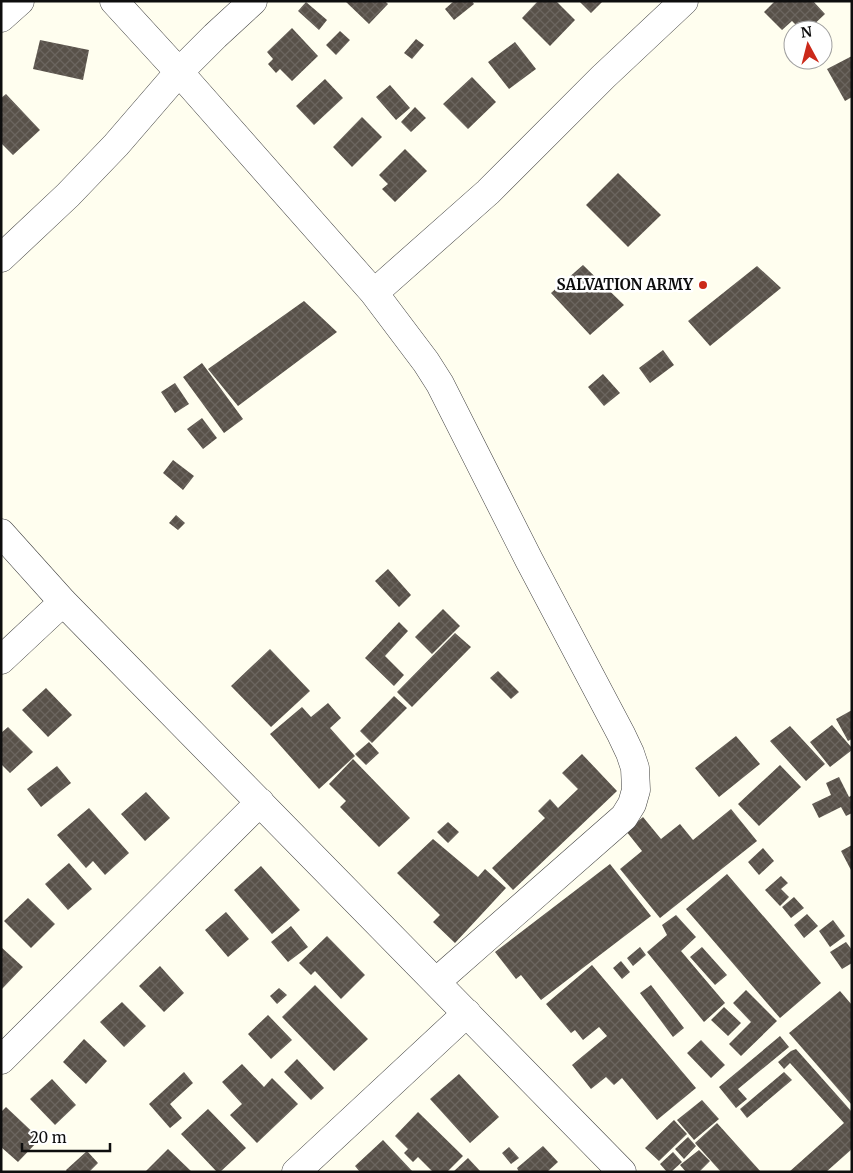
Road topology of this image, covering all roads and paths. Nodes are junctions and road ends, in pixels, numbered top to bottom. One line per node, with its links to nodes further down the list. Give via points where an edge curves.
1 (20, 1): 5 (street)
2 (114, 1): 6 (street)
3 (252, 1): 6 (street)
4 (684, 1): 8 (street, via 488,192)
5 (1, 18)
6 (179, 72): 7 (street, via 68,195); 8 (street)
7 (1, 258)
8 (374, 294): 13 (street, via 440,384 621,734 635,768 636,779 632,804 624,817)
9 (1, 533): 10 (street)
10 (63, 602): 11 (street); 12 (street)
11 (1, 660)
12 (260, 802): 13 (street); 15 (street)
13 (436, 982): 14 (street)
14 (467, 1013): 16 (street); 17 (street)
15 (1, 1060)
16 (296, 1172)
17 (622, 1172)

